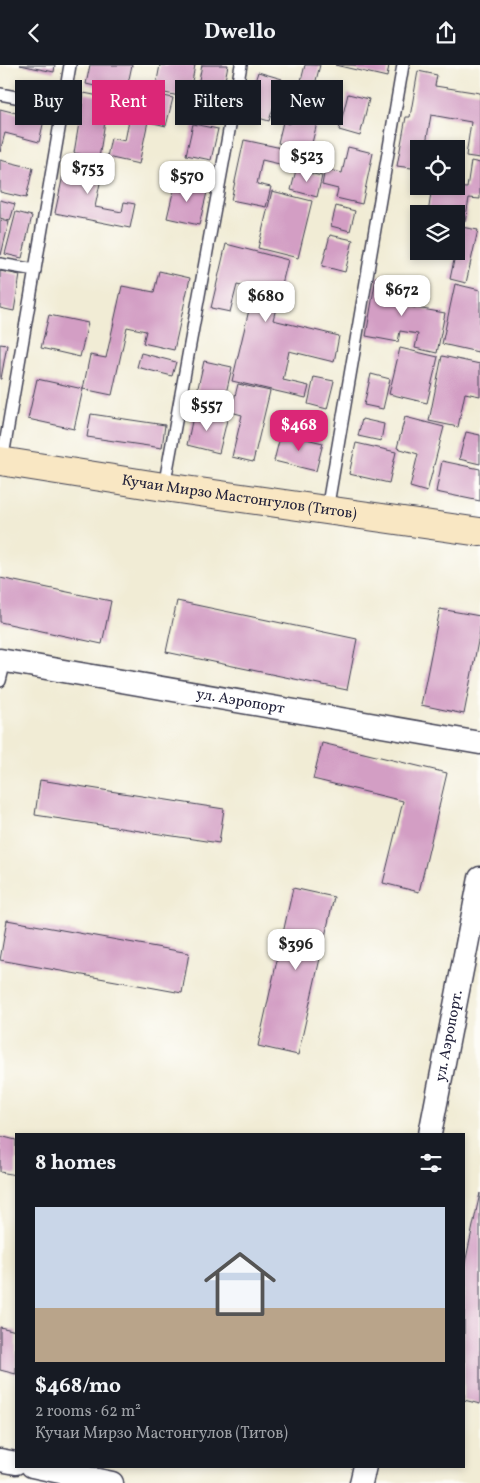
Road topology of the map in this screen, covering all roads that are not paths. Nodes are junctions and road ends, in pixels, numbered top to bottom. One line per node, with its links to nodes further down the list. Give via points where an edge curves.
1 (70, 65): 4 (lane)
2 (241, 65): 11 (lane)
3 (404, 65): 12 (lane)
4 (67, 80)
5 (0, 94): 6 (lane)
6 (15, 97)
7 (60, 125): 9 (lane)
8 (0, 264): 9 (lane)
9 (35, 270): 10 (lane)
10 (1, 462): 11 (street, Кучаи Мирзо Мастонгулов (Титов))
11 (164, 487): 12 (street, Кучаи Мирзо Мастонгулов (Титов))
12 (326, 510): 13 (street, Кучаи Мирзо Мастонгулов (Титов))
13 (480, 532)
14 (2, 668): 15 (street, ул. Аэропорт)
15 (480, 743)
16 (480, 878): 17 (street, ул. Аэропорт.)
17 (430, 1133)
18 (0, 1460): 19 (street)
19 (15, 1463)
20 (41, 1468): 22 (street)
21 (365, 1468): 23 (street)
22 (112, 1483)
23 (362, 1483)

